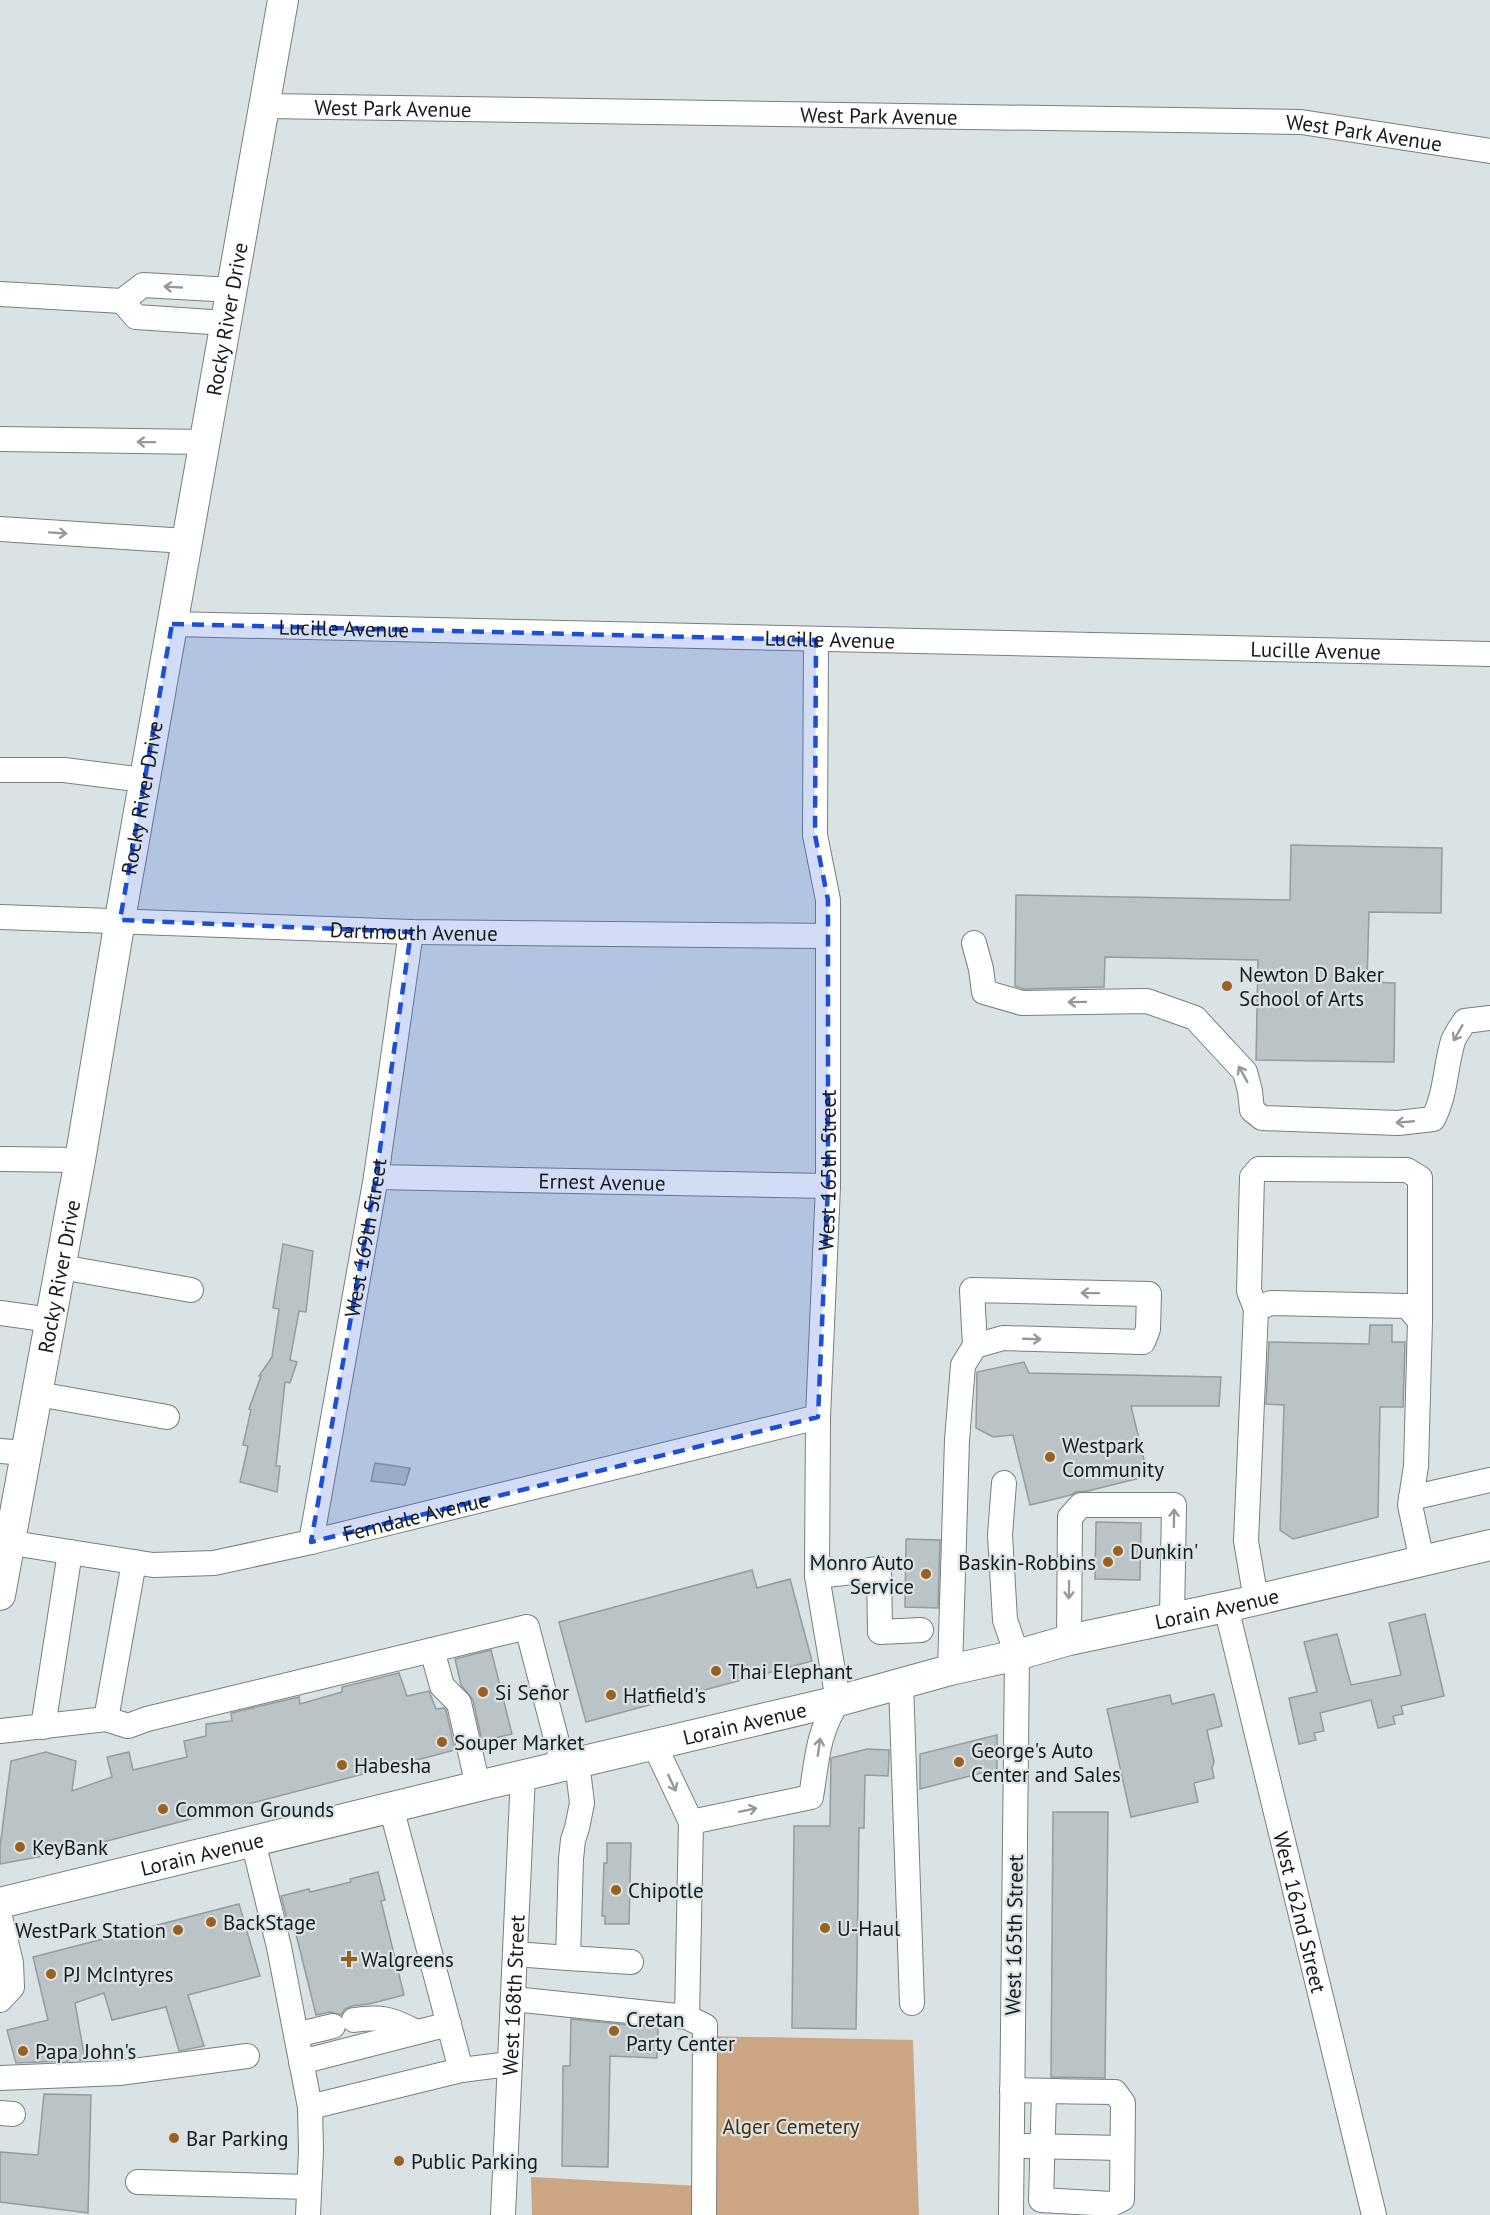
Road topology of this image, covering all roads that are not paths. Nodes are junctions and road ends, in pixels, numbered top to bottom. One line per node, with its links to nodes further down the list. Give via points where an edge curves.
1 (283, 0): 2 (main road, Rocky River Drive)
2 (265, 106): 3 (street, West Park Avenue, via 1301,122); 4 (main road, Rocky River Drive)
3 (1490, 151)
4 (232, 290): 6 (street, one-way to 6, via 143,285); 7 (main road, Rocky River Drive)
5 (0, 294): 6 (street)
6 (122, 301): 7 (street, via 136,317)
7 (226, 322): 9 (main road, Rocky River Drive)
8 (0, 440): 9 (street, one-way to 8)
9 (204, 442): 11 (main road, Rocky River Drive)
10 (0, 529): 11 (street, one-way to 11)
11 (186, 541): 12 (main road, Rocky River Drive)
12 (172, 624): 13 (street, Lucille Avenue); 16 (main road, Rocky River Drive)
13 (816, 640): 14 (street, Lucille Avenue); 20 (street, West 165th Street, via 815,835 828,900)
14 (1490, 654)
15 (0, 770): 16 (street, via 64,770)
16 (144, 780): 18 (main road, Rocky River Drive)
17 (0, 916): 18 (street, Dartmouth Avenue)
18 (120, 920): 19 (street, Dartmouth Avenue); 24 (main road, Rocky River Drive)
19 (411, 932): 20 (street, Dartmouth Avenue); 25 (street, West 169th Street)
20 (827, 936): 26 (street, West 165th Street)
21 (974, 943): 22 (street, one-way to 21, via 1466,1021 1454,1038 1440,1106 1433,1119 1398,1124 1262,1118 1252,1110 1245,1072 1195,1018 1147,1001 1022,1003 984,992)
22 (1490, 1018)
23 (0, 1159): 24 (street)
24 (80, 1160): 27 (main road, Rocky River Drive)
25 (376, 1177): 26 (street, Ernest Avenue); 42 (street, West 169th Street)
26 (828, 1186): 36 (street, West 165th Street)
27 (61, 1267): 28 (street); 31 (main road, Rocky River Drive)
28 (191, 1290)
29 (1256, 1309): 32 (street, via 1271,1303 1407,1306); 32 (street, via 1249,1291 1252,1177 1258,1169 1407,1170 1420,1178); 49 (street, via 1246,1541)
30 (0, 1313): 31 (street)
31 (51, 1320): 34 (main road, Rocky River Drive)
32 (1420, 1321): 40 (street, via 1416,1466)
33 (975, 1346): 33 (street, one-way to 33, via 1003,1338 1143,1342 1148,1329 1149,1294 972,1290); 56 (street, via 963,1365 957,1440)
34 (38, 1394): 35 (street); 37 (main road, Rocky River Drive)
35 (167, 1417)
36 (818, 1417): 42 (street, Ferndale Avenue); 47 (street, West 165th Street)
37 (13, 1452): 41 (main road, Rocky River Drive)
38 (1490, 1480): 40 (street)
39 (1004, 1483): 55 (street, West 165th Street, via 1000,1535 1005,1620)
40 (1411, 1498): 45 (street)
41 (5, 1541): 44 (street, Ferndale Avenue); 48 (main road, Rocky River Drive)
42 (311, 1542): 46 (street, Ferndale Avenue, via 214,1563)
43 (1490, 1545): 45 (main road, Lorain Avenue)
44 (70, 1551): 46 (street, Ferndale Avenue); 60 (street)
45 (1422, 1561): 49 (main road, Lorain Avenue)
46 (134, 1562): 59 (street)
47 (817, 1576): 52 (street, via 879,1569 880,1632); 58 (street, West 165th Street)
48 (0, 1594)
49 (1256, 1600): 50 (main road, Lorain Avenue)
50 (1226, 1607): 51 (main road, Lorain Avenue); 98 (street, West 162nd Street)
51 (1173, 1618): 53 (main road, Lorain Avenue); 53 (street, one-way to 53, via 1174,1504 1081,1505 1070,1517)
52 (921, 1630)
53 (1069, 1640): 55 (main road, Lorain Avenue)
54 (432, 1650): 59 (street, via 129,1726); 63 (street, via 527,1627); 65 (street, via 442,1686 459,1703)
55 (1017, 1655): 56 (main road, Lorain Avenue); 86 (street, West 165th Street)
56 (950, 1670): 57 (main road, Lorain Avenue)
57 (901, 1683): 58 (main road, Lorain Avenue); 76 (street)
58 (837, 1701): 62 (main road, Lorain Avenue); 67 (street, one-way to 58, via 811,1797 820,1735)
59 (106, 1719): 60 (street)
60 (44, 1727): 61 (street)
61 (0, 1731)
62 (654, 1744): 63 (main road, Lorain Avenue); 67 (street, one-way to 67)
63 (570, 1764): 64 (main road, Lorain Avenue); 72 (street, via 582,1803 571,1859)
64 (523, 1775): 65 (main road, Lorain Avenue); 71 (street, West 168th Street)
65 (478, 1786): 66 (main road, Lorain Avenue)
66 (391, 1807): 68 (main road, Lorain Avenue); 78 (street)
67 (691, 1822): 77 (street)
68 (253, 1841): 69 (main road, Lorain Avenue); 80 (street)
69 (0, 1903)
70 (0, 1917): 75 (street, via 11,1963 12,1987)
71 (515, 1954): 72 (street); 74 (street, West 168th Street)
72 (568, 1958): 73 (street)
73 (631, 1962)
74 (513, 1999): 77 (street); 83 (street, West 168th Street)
75 (0, 2000)
76 (912, 2003)
77 (687, 2017): 96 (street, via 705,2026)
78 (449, 2024): 79 (street); 84 (street)
79 (416, 2032): 80 (street, via 382,2018 343,2023); 82 (street)
80 (296, 2036): 82 (street)
81 (247, 2056): 85 (street, via 119,2073)
82 (301, 2062): 88 (street)
83 (510, 2064): 84 (street); 95 (street, West 168th Street)
84 (462, 2070): 88 (street)
85 (0, 2078)
86 (1012, 2090): 87 (street); 89 (street, West 165th Street)
87 (1044, 2091): 90 (street); 91 (street, via 1115,2092 1123,2103)
88 (310, 2106): 93 (street)
89 (1011, 2146): 90 (street); 97 (street, West 165th Street)
90 (1042, 2147): 91 (street); 91 (street, via 1041,2200 1112,2204 1122,2199)
91 (1122, 2148)
92 (138, 2182): 93 (street)
93 (309, 2187): 94 (street)
94 (308, 2215)
95 (503, 2215)
96 (704, 2215)
97 (1011, 2215)
98 (1374, 2215)

